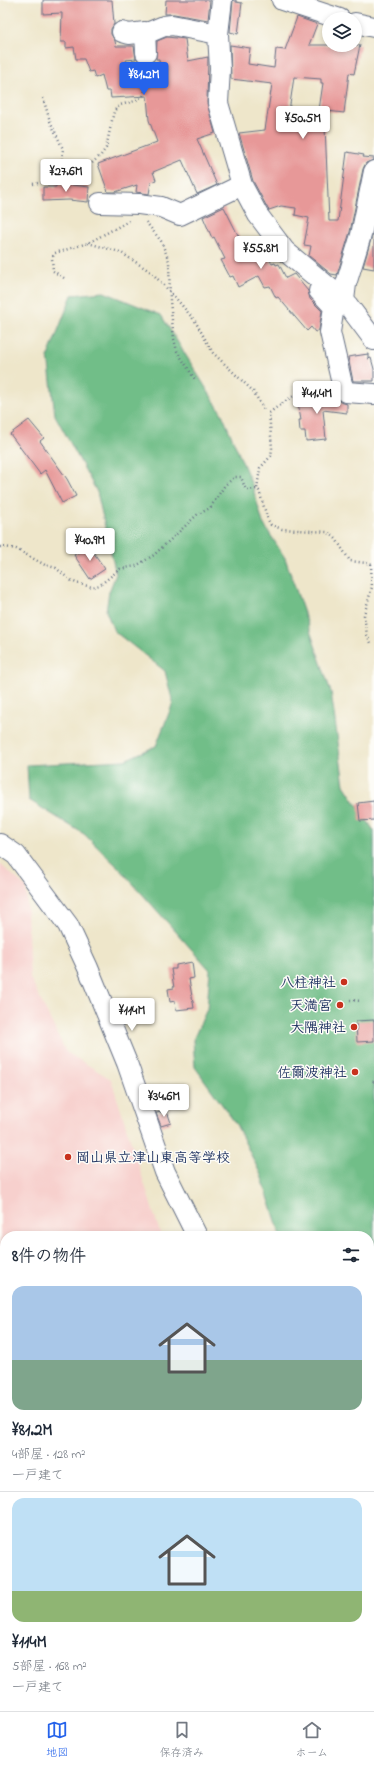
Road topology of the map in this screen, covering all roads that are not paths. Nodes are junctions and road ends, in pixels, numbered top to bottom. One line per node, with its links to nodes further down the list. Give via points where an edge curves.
1 (222, 0): 7 (street)
2 (282, 0): 3 (street)
3 (322, 13)
4 (362, 24): 5 (street)
5 (374, 27)
6 (122, 32): 7 (street, via 145,32 145,43 164,26 172,25)
7 (218, 34): 9 (street, via 218,103)
8 (374, 171): 12 (street)
9 (242, 184): 10 (street, via 180,215 161,207 132,209); 11 (street, via 258,215 285,251)
10 (100, 203)
11 (301, 263): 12 (street); 14 (street, via 309,281 334,307 330,332 345,391)
12 (344, 300): 13 (street)
13 (374, 340)
14 (374, 394)
15 (0, 844): 16 (street, via 16,855 68,925 128,1063 166,1172)
16 (195, 1231)

